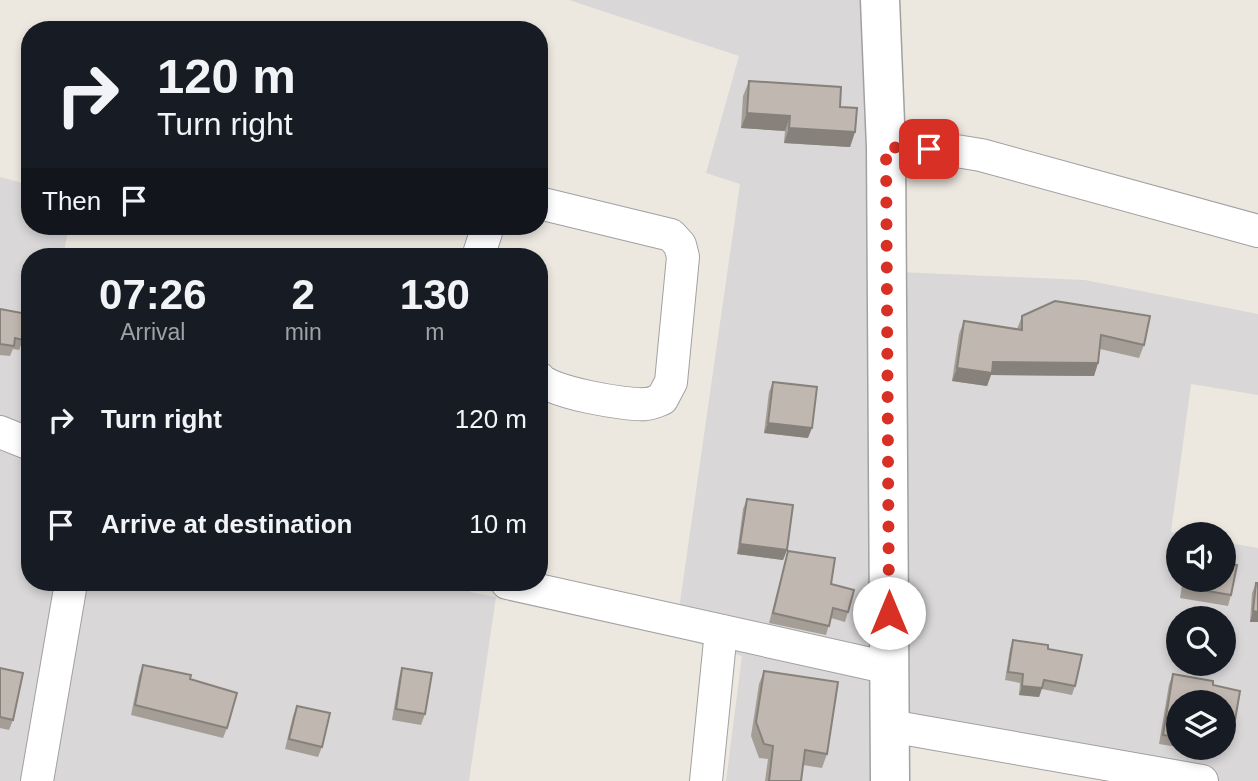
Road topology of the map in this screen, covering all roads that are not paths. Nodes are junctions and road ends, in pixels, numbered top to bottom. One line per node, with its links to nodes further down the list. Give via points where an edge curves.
1 (880, 0): 2 (street)
2 (886, 147): 4 (street, via 981,155); 11 (street)
3 (548, 205): 5 (street, via 671,235 683,257 671,382 662,399 646,404)
4 (1258, 231)
5 (548, 386)
6 (0, 432): 7 (street)
7 (21, 440)
8 (70, 591): 13 (street)
9 (542, 591): 10 (street)
10 (720, 631): 11 (street); 14 (street)
11 (889, 668): 12 (street)
12 (890, 726): 15 (street); 16 (street)
13 (37, 781)
14 (706, 781)
15 (890, 781)
16 (1202, 781)

